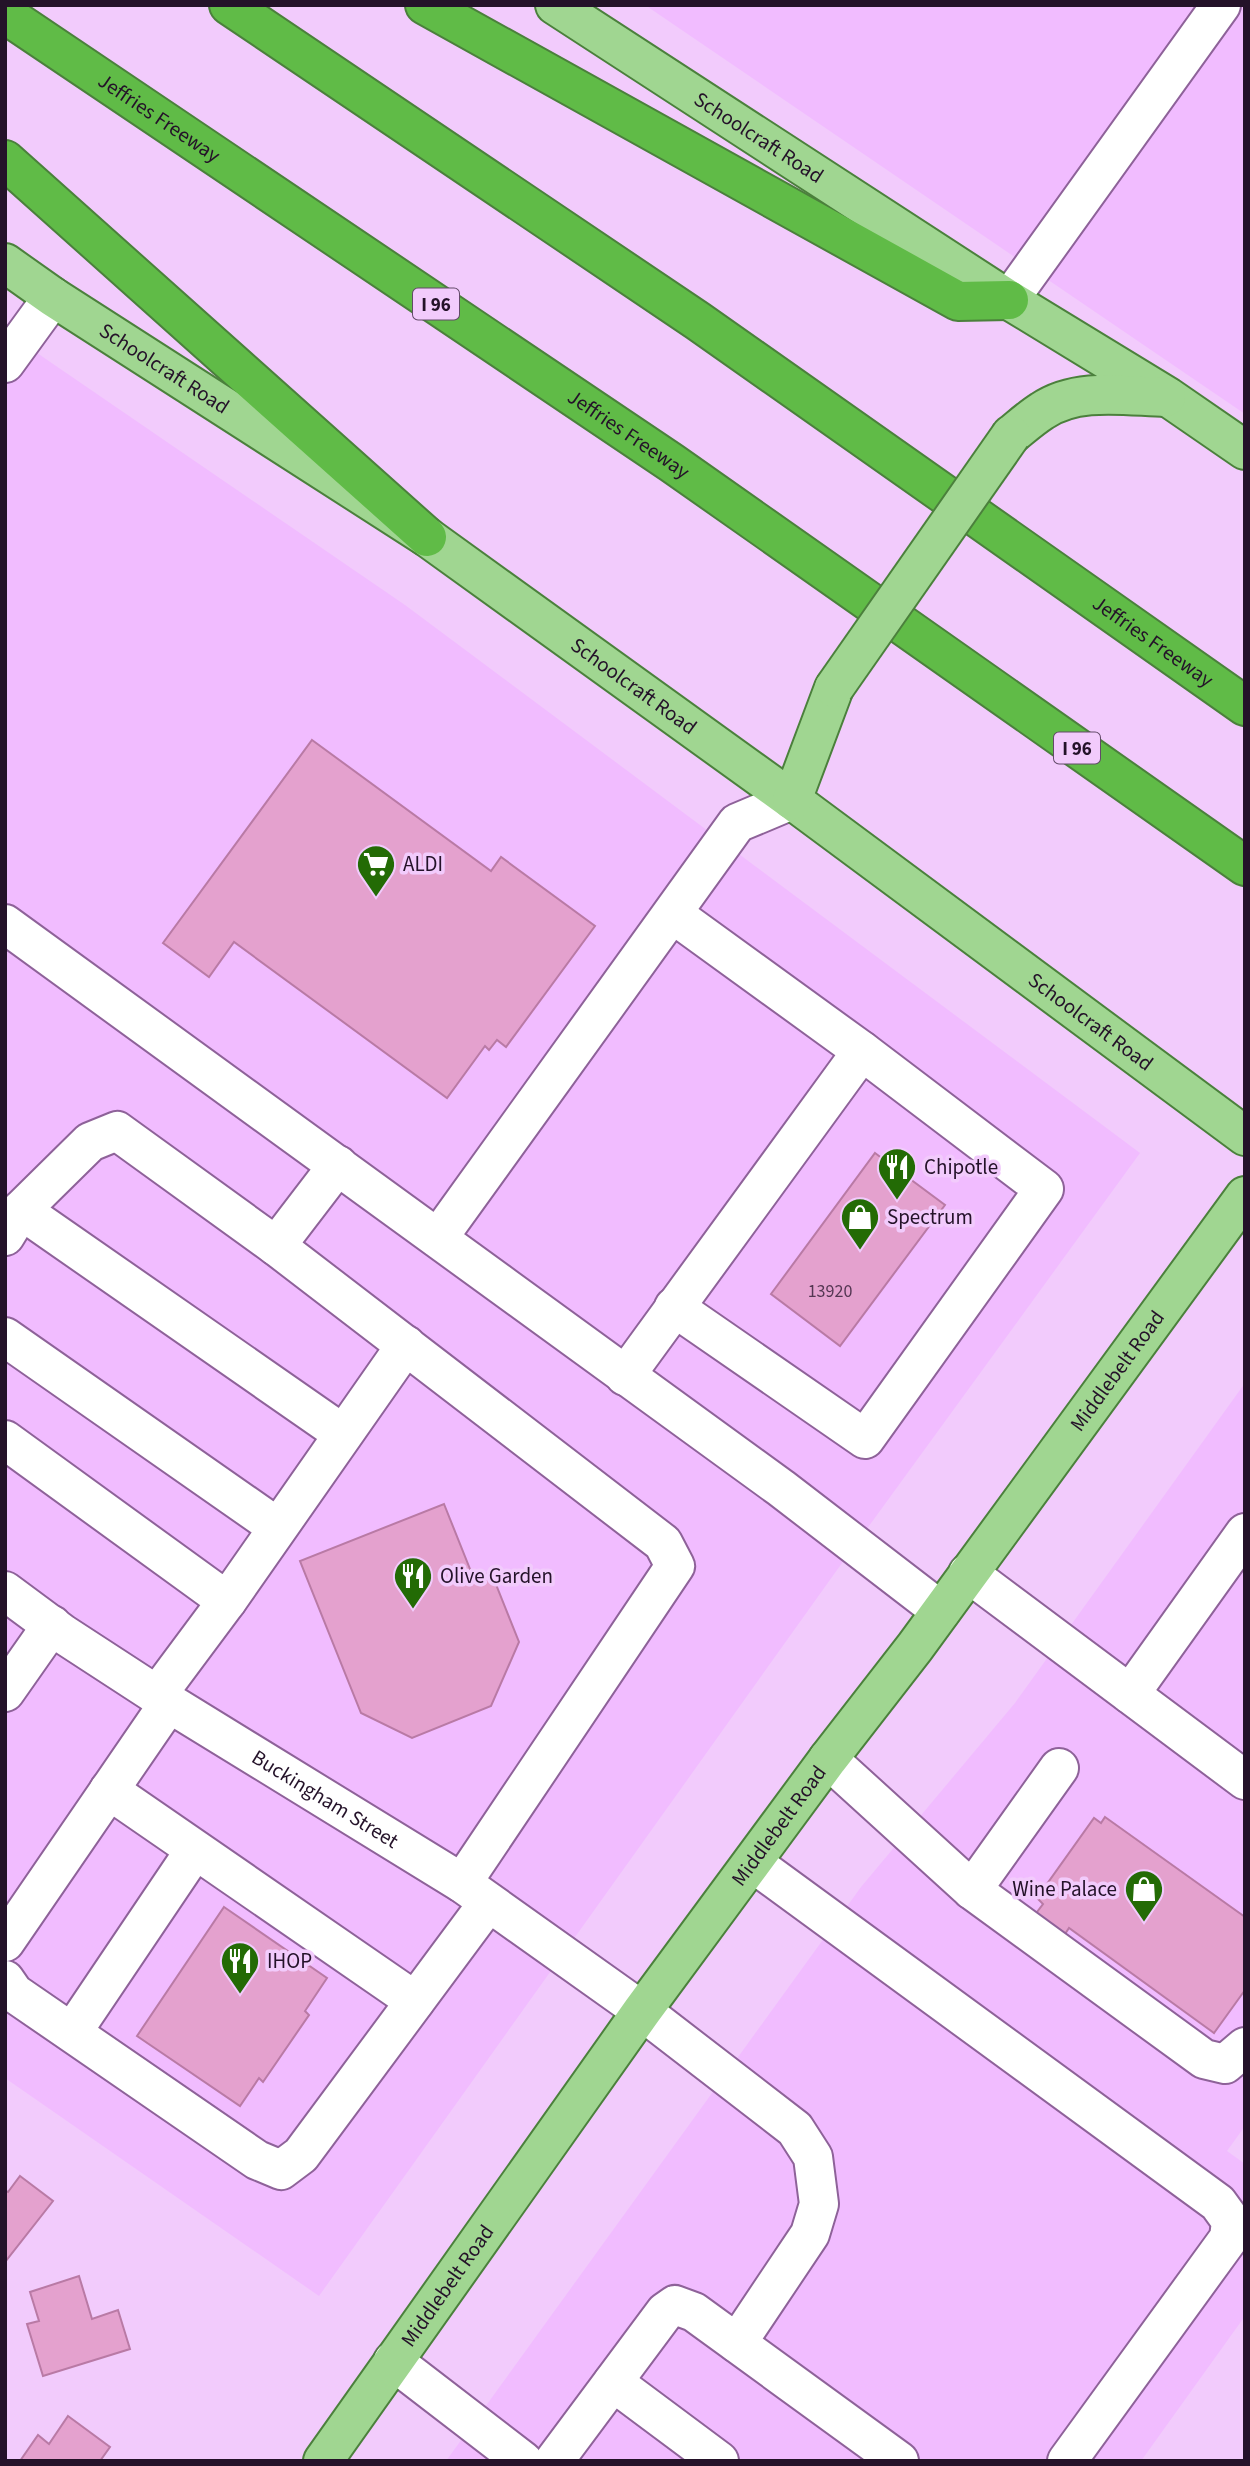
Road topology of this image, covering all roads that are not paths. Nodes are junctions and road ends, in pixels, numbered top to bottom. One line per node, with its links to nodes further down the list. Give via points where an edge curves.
1 (229, 5): 14 (highway, Jeffries Freeway, via 698,321)
2 (425, 5): 9 (highway, via 958,301)
3 (555, 5): 9 (main road, Schoolcraft Road)
4 (1221, 5): 9 (street)
5 (5, 14): 16 (highway, Jeffries Freeway / I 96, via 672,463)
6 (5, 160): 13 (highway)
7 (5, 263): 8 (main road, Schoolcraft Road)
8 (53, 297): 10 (street); 13 (main road, Schoolcraft Road)
9 (1009, 300): 11 (main road, Schoolcraft Road)
10 (5, 363)
11 (1168, 397): 12 (main road, Schoolcraft Road); 15 (main road, bridge, via 1090,395 1066,400 1043,410 1011,435 834,688)
12 (1245, 450)
13 (427, 537): 15 (main road, Schoolcraft Road)
14 (1245, 706)
15 (792, 800): 17 (street, via 737,823); 20 (main road, Schoolcraft Road)
16 (1245, 866)
17 (673, 914): 19 (street); 24 (street)
18 (5, 924): 21 (street)
19 (862, 1051): 26 (street); 26 (street, via 1044,1189 865,1439)
20 (1245, 1136)
21 (338, 1164): 24 (street); 25 (street)
22 (1245, 1196): 34 (main road, Middlebelt Road)
23 (13, 1223): 25 (street, via 90,1142 117,1131); 30 (street)
24 (438, 1238): 29 (street)
25 (276, 1247): 28 (street)
26 (674, 1307): 29 (street)
27 (5, 1337): 32 (street)
28 (406, 1345): 30 (street); 49 (street, via 663,1543 675,1566)
29 (625, 1376): 37 (street, via 782,1488)
30 (344, 1434): 32 (street)
31 (5, 1440): 36 (street)
32 (277, 1527): 36 (street)
33 (1245, 1533): 40 (street)
34 (968, 1573): 37 (main road, Middlebelt Road); 40 (street)
35 (5, 1591): 38 (street, Buckingham Street)
36 (227, 1601): 41 (street)
37 (941, 1611): 42 (main road, Middlebelt Road)
38 (51, 1625): 39 (street); 41 (street, Buckingham Street)
39 (5, 1692)
40 (1130, 1694): 44 (street)
41 (163, 1699): 45 (street); 49 (street, Buckingham Street)
42 (828, 1759): 47 (main road, Middlebelt Road); 48 (street)
43 (1059, 1768): 48 (street)
44 (1245, 1780)
45 (109, 1790): 46 (street); 50 (street)
46 (195, 1850): 52 (street); 54 (street)
47 (753, 1863): 53 (main road, Middlebelt Road); 64 (street, via 1218,2203 1231,2221 1228,2238)
48 (972, 1890): 55 (street, via 1204,2059 1225,2064)
49 (475, 1893): 52 (street); 53 (street, Buckingham Street)
50 (5, 1942)
51 (5, 1980): 54 (street, via 14,1993)
52 (415, 2001): 54 (street, via 301,2155 281,2170 257,2160)
53 (642, 2011): 56 (street, Buckingham Street, via 795,2129 813,2157 819,2204 810,2234); 57 (main road, Middlebelt Road)
54 (73, 2031)
55 (1245, 2047)
56 (737, 2343): 58 (street, via 694,2312 675,2305); 63 (street)
57 (393, 2361): 59 (main road, Middlebelt Road); 60 (street)
58 (613, 2382): 61 (street); 62 (street)
59 (323, 2461)
60 (523, 2461)
61 (554, 2461)
62 (719, 2461)
63 (899, 2461)
64 (1067, 2461)

